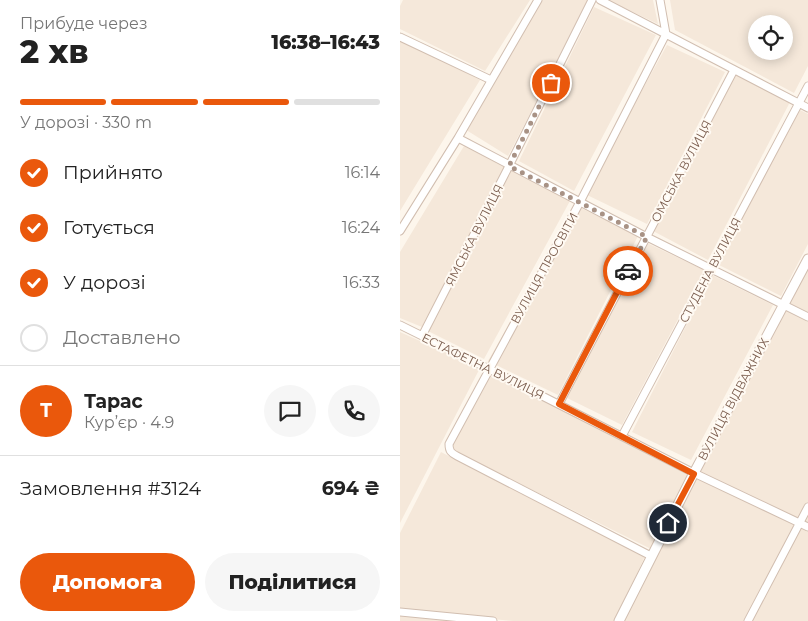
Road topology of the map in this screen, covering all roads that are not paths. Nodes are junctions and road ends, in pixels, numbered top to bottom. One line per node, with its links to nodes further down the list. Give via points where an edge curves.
1 (538, 0): 8 (street)
2 (592, 0): 13 (street, ЯМСЬКА ВУЛИЦЯ)
3 (600, 0): 5 (street)
4 (660, 0): 5 (street)
5 (666, 34): 7 (street); 14 (street, ВУЛИЦЯ ПРОСВІТИ)
6 (400, 37): 8 (street)
7 (734, 70): 10 (street); 16 (street, ОМСЬКА ВУЛИЦЯ)
8 (491, 80): 12 (street)
9 (808, 86): 10 (street, СТУДЕНА ВУЛИЦЯ)
10 (800, 104): 11 (street); 18 (street, СТУДЕНА ВУЛИЦЯ)
11 (808, 108)
12 (458, 138): 13 (street); 15 (street)
13 (509, 166): 14 (street); 22 (street, ЯМСЬКА ВУЛИЦЯ)
14 (580, 202): 16 (street); 23 (street, ВУЛИЦЯ ПРОСВІТИ)
15 (400, 230)
16 (647, 237): 18 (street); 24 (street, ОМСЬКА ВУЛИЦЯ)
17 (808, 259): 19 (street, ВУЛИЦЯ ВІДВАЖНИХ)
18 (710, 269): 19 (street); 25 (street, СТУДЕНА ВУЛИЦЯ)
19 (783, 305): 20 (street); 26 (street, ВУЛИЦЯ ВІДВАЖНИХ)
20 (808, 317)
21 (400, 325): 22 (street, ЕСТАФЕТНА ВУЛИЦЯ)
22 (422, 336): 23 (street, ЕСТАФЕТНА ВУЛИЦЯ)
23 (489, 369): 24 (street, ЕСТАФЕТНА ВУЛИЦЯ); 30 (street, ВУЛИЦЯ ПРОСВІТИ, via 449,444 451,452)
24 (559, 404): 25 (street, ЕСТАФЕТНА ВУЛИЦЯ)
25 (622, 436): 26 (street, ЕСТАФЕТНА ВУЛИЦЯ)
26 (694, 474): 28 (street, ЕСТАФЕТНА ВУЛИЦЯ); 30 (street, ВУЛИЦЯ ВІДВАЖНИХ)
27 (808, 507): 28 (street)
28 (800, 523): 29 (street, ЕСТАФЕТНА ВУЛИЦЯ); 34 (street)
29 (808, 527)
30 (651, 556): 33 (street, ВУЛИЦЯ ВІДВАЖНИХ)
31 (400, 612): 32 (street)
32 (492, 621)
33 (619, 621)
34 (748, 621)

